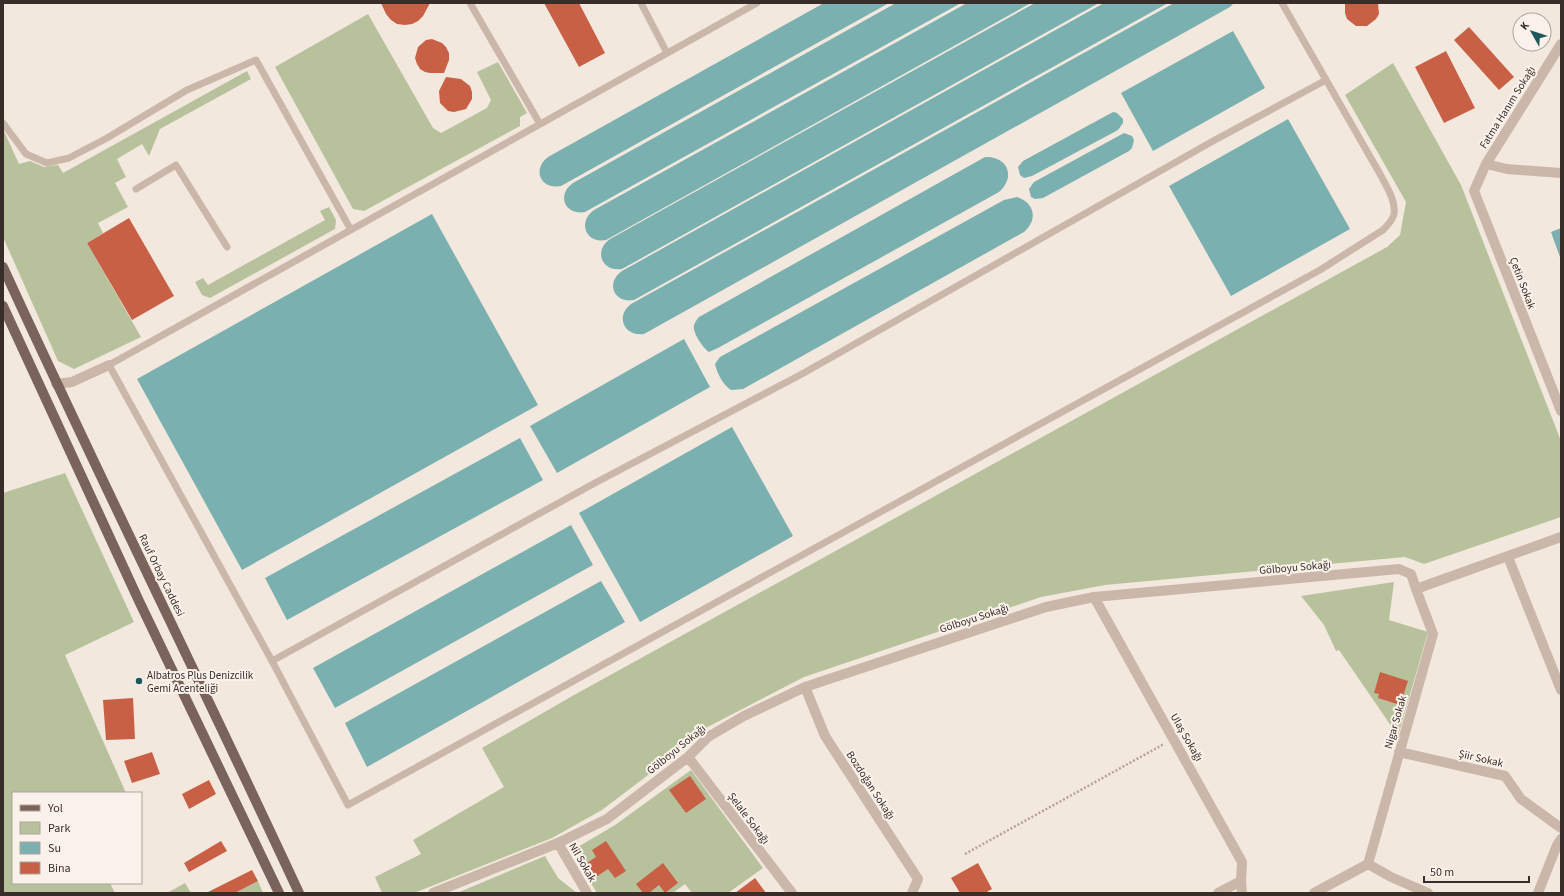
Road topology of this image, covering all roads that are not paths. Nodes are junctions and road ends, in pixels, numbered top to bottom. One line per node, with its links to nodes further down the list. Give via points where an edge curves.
1 (470, 3): 9 (lane)
2 (641, 3): 6 (lane)
3 (757, 3): 6 (lane)
4 (1282, 3): 7 (lane)
5 (1561, 44): 10 (street, Fatma Hanım Sokağı)
6 (667, 53): 9 (lane)
7 (1326, 80): 25 (lane, via 1206,145 802,374 593,484); 25 (lane, via 1393,201 1394,214 1391,222 1383,230 1313,274 965,466 348,805)
8 (3, 123): 13 (lane, via 26,154 46,163 69,158 187,90 256,60)
9 (540, 124): 13 (lane)
10 (1486, 164): 11 (street, via 1507,169); 20 (street, Çetin Sokak, via 1474,192)
11 (1561, 173)
12 (136, 189): 14 (lane, via 176,165)
13 (351, 230): 17 (lane)
14 (227, 247)
15 (3, 267): 18 (main road, Rauf Orbay Caddesi)
16 (3, 306): 19 (main road)
17 (109, 365): 18 (street, via 72,382); 25 (lane)
18 (56, 384): 19 (main road); 36 (main road, Rauf Orbay Caddesi)
19 (42, 391): 35 (main road)
20 (1561, 411)
21 (1561, 537): 22 (street)
22 (1508, 557): 23 (street); 27 (street)
23 (1416, 589): 24 (street, Gölboyu Sokağı, via 1410,574 1399,569); 28 (street, Nigar Sokak, via 1433,634)
24 (1094, 597): 26 (street, Gölboyu Sokağı, via 1046,607); 34 (street, Ulaş Sokağı, via 1242,862)
25 (272, 661)
26 (805, 687): 29 (street, Gölboyu Sokağı, via 744,716 708,737); 40 (street, Bozdoğan Sokağı, via 825,736 918,879)
27 (1561, 690)
28 (1399, 752): 30 (street, Şiir Sokak, via 1505,776 1521,799); 33 (street, Nigar Sokak)
29 (688, 757): 32 (street, Gölboyu Sokağı, via 607,819); 39 (street, Şelale Sokağı)
30 (1561, 828)
31 (1561, 839): 45 (street)
32 (558, 843): 37 (street, Gölboyu Sokağı); 38 (street, Nil Sokak)
33 (1368, 864): 43 (street); 44 (street)
34 (1241, 881): 41 (street); 42 (street, Ulaş Sokağı)
35 (279, 893)
36 (299, 893)
37 (433, 893)
38 (587, 893)
39 (792, 893)
40 (912, 893)
41 (1218, 893)
42 (1242, 893)
43 (1314, 893)
44 (1428, 893)
45 (1538, 893)

